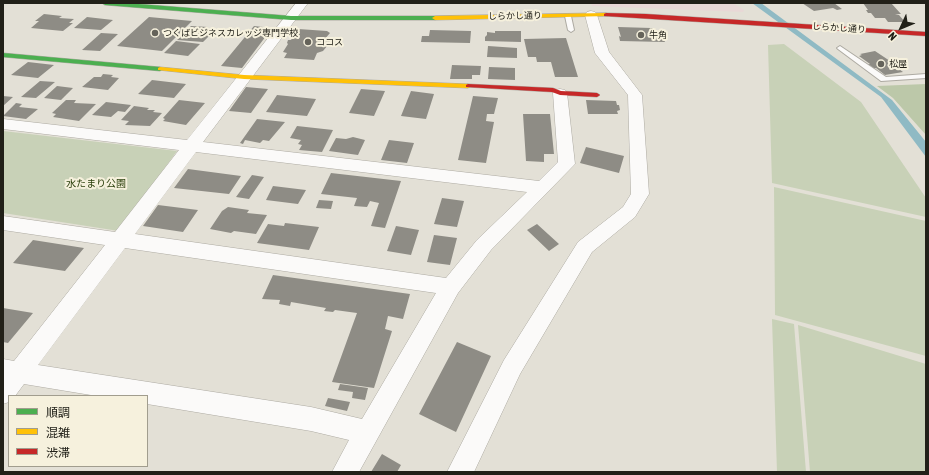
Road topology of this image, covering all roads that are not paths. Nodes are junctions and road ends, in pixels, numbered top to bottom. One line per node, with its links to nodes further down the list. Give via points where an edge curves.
1 (105, 3): 5 (street, しらかし通り)
2 (302, 3): 5 (street)
3 (591, 15): 4 (street, しらかし通り); 7 (street, しらかし通り, via 698,19); 24 (street, via 602,53 635,95 640,194 629,212 585,247 512,367)
4 (568, 16): 5 (street, しらかし通り); 6 (lane)
5 (291, 18): 11 (street)
6 (571, 30)
7 (926, 34)
8 (840, 48): 10 (lane, via 884,79)
9 (3, 55): 11 (street)
10 (926, 76)
11 (244, 77): 12 (street, via 553,90); 15 (street)
12 (560, 93): 13 (street); 16 (street, via 567,164)
13 (597, 95)
14 (3, 124): 15 (street)
15 (191, 146): 16 (street); 18 (street)
16 (543, 188): 19 (street, via 484,245)
17 (3, 223): 18 (street)
18 (120, 240): 19 (street); 20 (street)
19 (451, 287): 22 (street)
20 (11, 371): 21 (street); 22 (street, via 311,419)
21 (3, 393)
22 (366, 432): 23 (street)
23 (345, 472)
24 (460, 472)

